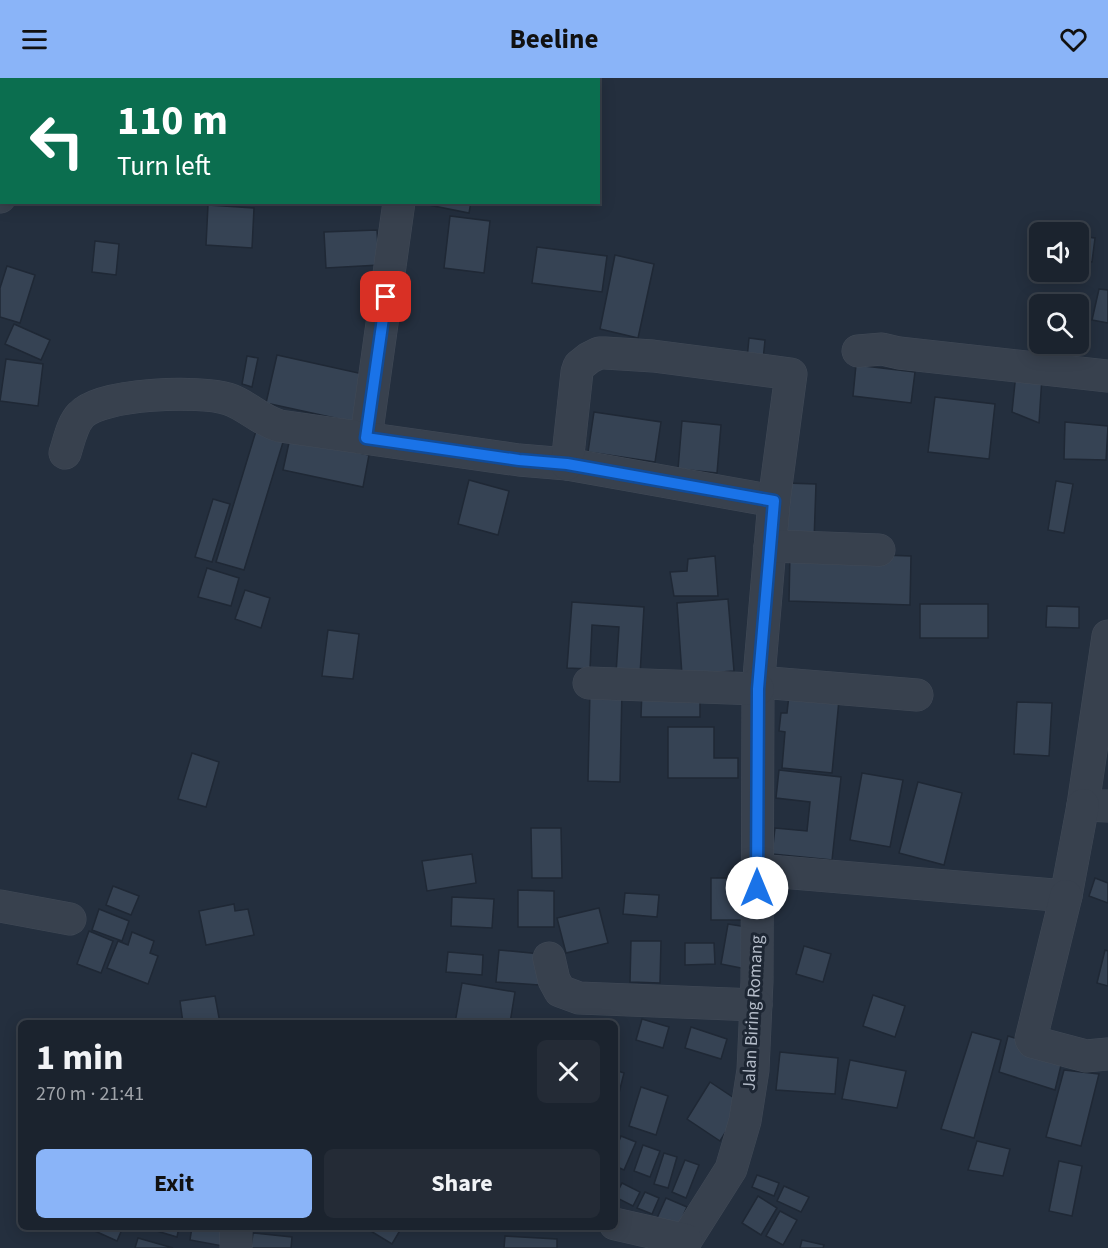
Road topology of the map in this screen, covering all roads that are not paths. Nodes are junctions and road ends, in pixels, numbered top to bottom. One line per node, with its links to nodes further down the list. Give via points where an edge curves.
1 (399, 204): 4 (street)
2 (858, 351): 3 (street, via 882,349)
3 (1108, 376)
4 (366, 438): 5 (street, via 273,424 231,399 215,395 157,394 87,410 78,419); 6 (street)
5 (64, 453)
6 (567, 464): 7 (street); 7 (street, Jalan Biring Romang, via 577,372 584,361 595,355 642,355 791,374)
7 (774, 501): 8 (street, Jalan Biring Romang)
8 (770, 546): 9 (street); 12 (street, Jalan Biring Romang)
9 (879, 550)
10 (1108, 636): 14 (street)
11 (589, 682): 12 (street)
12 (758, 685): 13 (street); 15 (street, Jalan Biring Romang)
13 (917, 695)
14 (1096, 805): 16 (street)
15 (757, 870): 16 (street); 20 (street, Jalan Biring Romang)
16 (1066, 896): 21 (street, via 1031,1040 1086,1056)
17 (0, 906): 18 (street)
18 (70, 919)
19 (549, 958): 20 (street, via 560,991 579,998)
20 (756, 1005): 24 (street, Jalan Biring Romang, via 750,1096 734,1159)
21 (1108, 1054)
22 (618, 1225): 24 (street)
23 (236, 1230): 25 (street)
24 (684, 1244)
25 (236, 1248)

